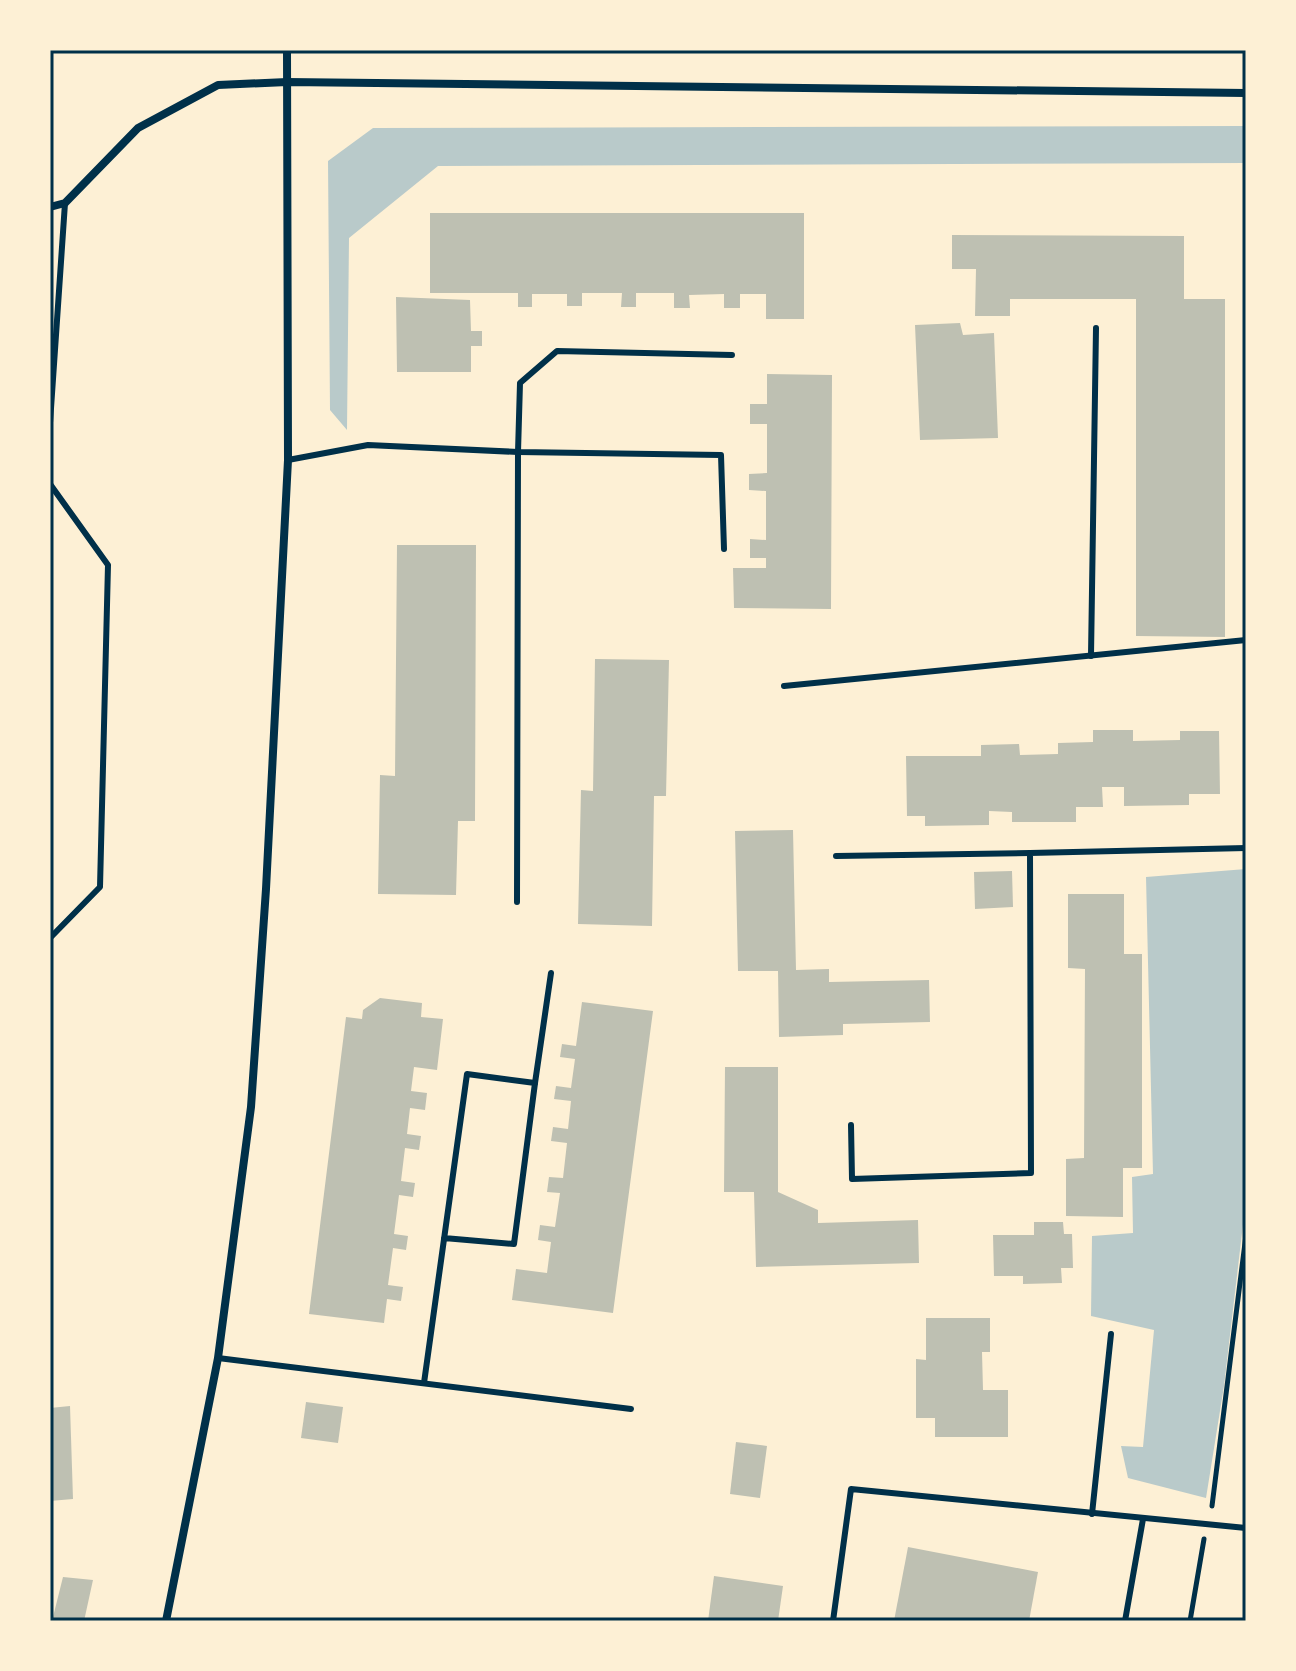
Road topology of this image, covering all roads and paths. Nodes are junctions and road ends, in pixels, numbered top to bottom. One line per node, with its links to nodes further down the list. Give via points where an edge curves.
1 (287, 50): 2 (street)
2 (287, 82): 3 (street); 4 (street, via 218,85 138,128); 10 (street)
3 (1246, 93)
4 (65, 203): 5 (street); 8 (lane)
5 (50, 207)
6 (1096, 328): 14 (lane)
7 (732, 355): 9 (lane, via 557,351 520,383)
8 (50, 423)
9 (518, 452): 10 (lane, via 368,445); 12 (lane, via 721,455); 19 (lane)
10 (288, 460): 27 (street, via 251,1107)
11 (50, 484): 20 (lane, via 108,565 100,887)
12 (724, 549)
13 (1246, 640): 14 (lane)
14 (1091, 656): 15 (lane)
15 (784, 686)
16 (1246, 848): 17 (lane)
17 (1030, 853): 18 (lane); 23 (lane, via 1031,1173 852,1179)
18 (836, 856)
19 (517, 902)
20 (50, 938)
21 (551, 973): 22 (lane)
22 (535, 1083): 25 (lane, via 514,1244); 25 (lane, via 467,1074)
23 (851, 1125)
24 (1246, 1235): 32 (path, via 1215,1497)
25 (444, 1238): 28 (lane)
26 (1111, 1334): 30 (lane)
27 (218, 1358): 28 (lane); 34 (street)
28 (424, 1383): 29 (lane)
29 (631, 1409)
30 (1092, 1514): 31 (lane); 35 (lane, via 851,1489)
31 (1143, 1519): 32 (lane); 36 (lane)
32 (1206, 1525): 33 (lane); 37 (path)
33 (1246, 1528)
34 (166, 1621)
35 (833, 1621)
36 (1125, 1621)
37 (1190, 1621)

